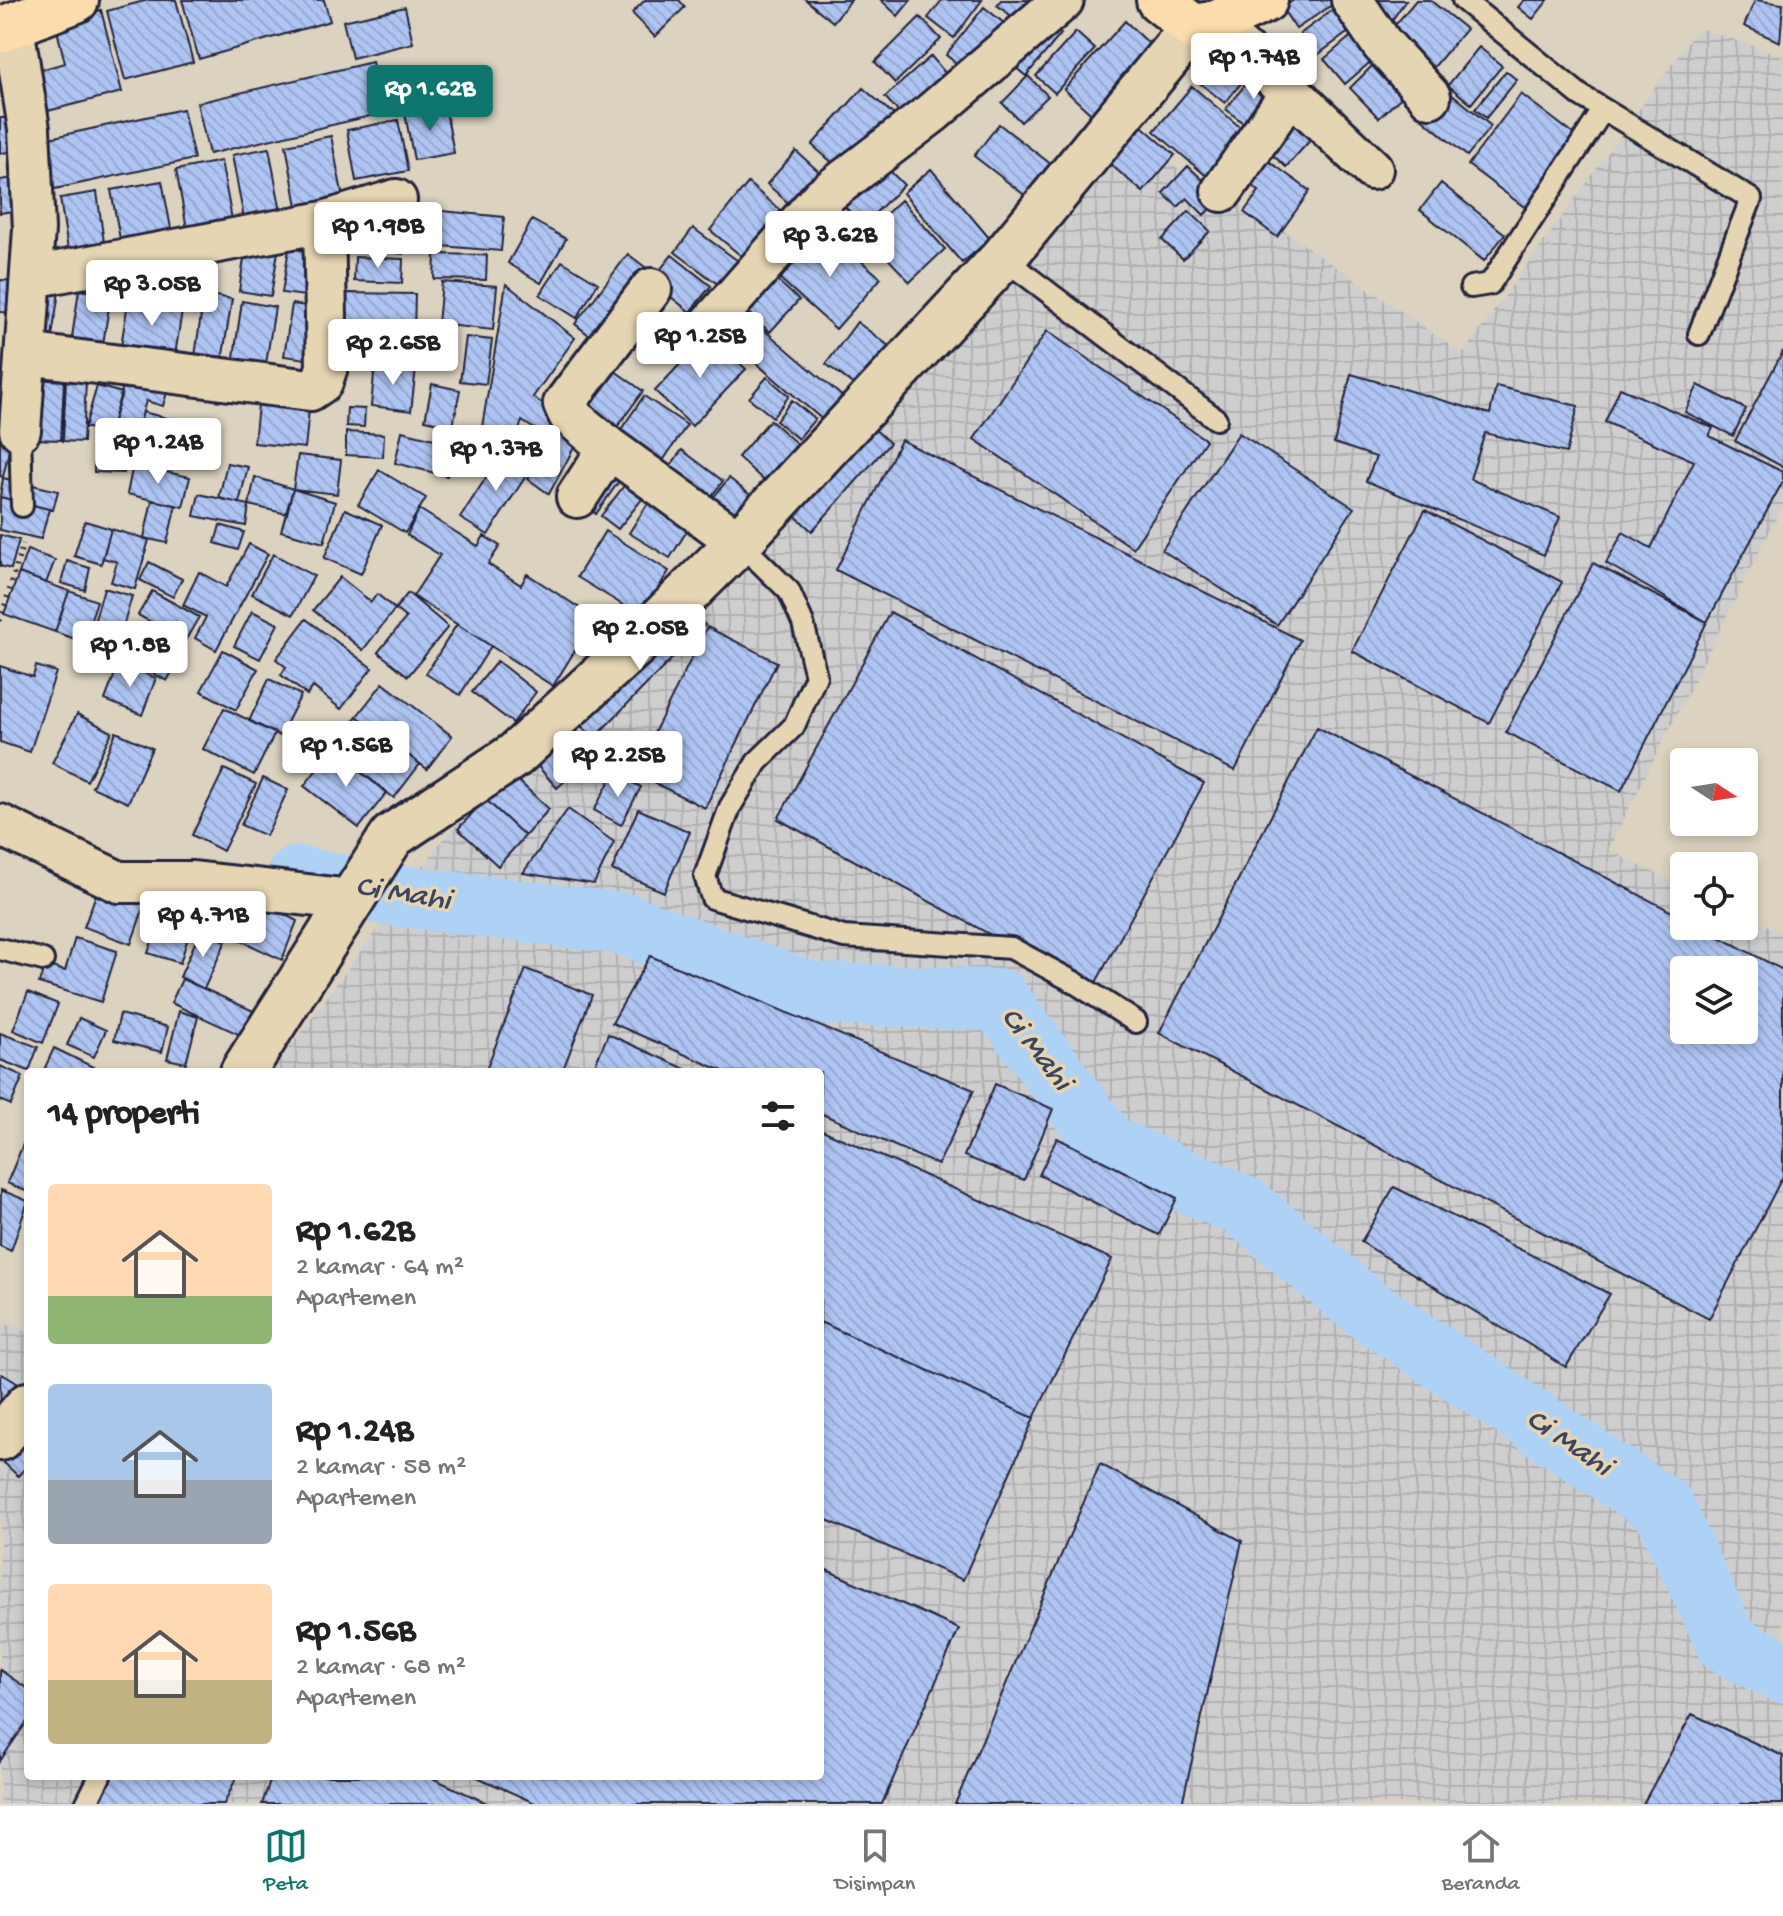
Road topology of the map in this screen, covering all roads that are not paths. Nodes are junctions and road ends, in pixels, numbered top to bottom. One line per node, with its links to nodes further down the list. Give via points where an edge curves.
1 (76, 0): 8 (main road)
2 (1063, 0): 20 (street, via 932,113 822,197)
3 (1159, 0): 7 (main road)
4 (1265, 0): 7 (main road)
5 (1352, 0): 10 (street, via 1382,44)
6 (1463, 0): 11 (lane)
7 (1202, 26): 9 (street); 16 (street)
8 (6, 28): 17 (street, via 29,129)
9 (1291, 92): 12 (street); 13 (street)
10 (1430, 97)
11 (1603, 110): 18 (lane, via 1490,284); 21 (lane, via 1751,199)
12 (1372, 169)
13 (1222, 191)
14 (396, 200): 15 (street)
15 (324, 222): 17 (street); 22 (street, via 327,367 317,387)
16 (1003, 258): 23 (lane); 28 (street)
17 (32, 277): 22 (street)
18 (1471, 287)
19 (651, 289): 25 (street, via 564,404 569,415)
20 (708, 327)
21 (1699, 334)
22 (26, 354): 24 (street)
23 (1216, 419)
24 (20, 430): 27 (lane)
25 (609, 448): 26 (street); 28 (street)
26 (577, 497)
27 (22, 506)
28 (739, 542): 30 (street, via 515,755 392,836); 33 (lane, via 789,591 816,676 794,726 757,762 730,807 705,876 712,898 844,937 1011,948)
29 (0, 825): 30 (street, via 119,882 193,882)
30 (354, 897): 34 (street)
31 (0, 949): 32 (lane)
32 (43, 960)
33 (1136, 1022)
34 (246, 1068)
35 (24, 1410): 36 (street)
36 (0, 1438)
37 (98, 1780): 38 (lane)
38 (86, 1804)

